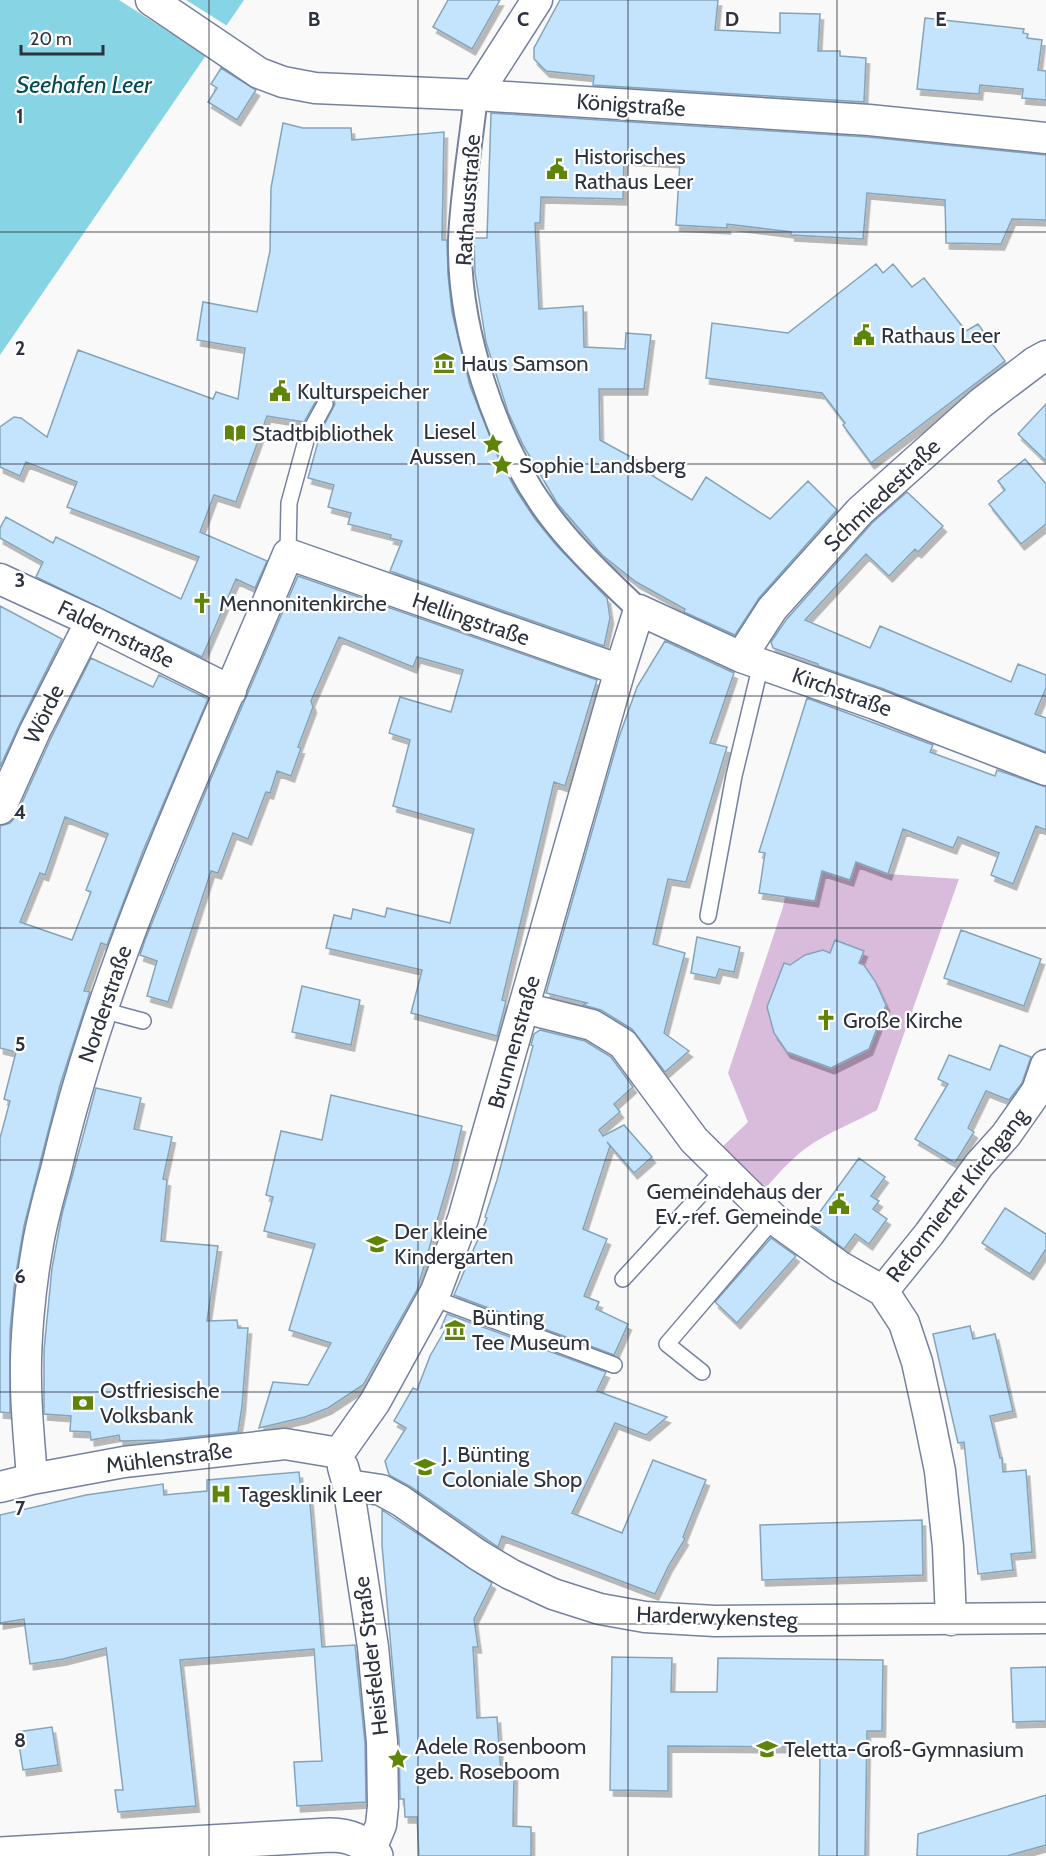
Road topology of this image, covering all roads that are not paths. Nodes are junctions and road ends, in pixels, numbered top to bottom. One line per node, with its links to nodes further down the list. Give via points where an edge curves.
1 (150, 0): 3 (street, Königstraße, via 259,73 283,82 315,88)
2 (537, 0): 3 (street)
3 (476, 95): 4 (street, Königstraße, via 869,120); 9 (street, Rathausstraße, via 460,243 474,350 510,451 523,476 546,512 595,568)
4 (1046, 138)
5 (1046, 356): 11 (street, Schmiedestraße, via 981,403 860,511 772,609)
6 (325, 404): 7 (lane, via 307,437 289,503)
7 (288, 554): 12 (street, Hellingstraße); 13 (street, Norderstraße)
8 (0, 579): 10 (street, Faldernstraße)
9 (639, 610): 11 (street, Kirchstraße); 12 (street, Brunnenstraße)
10 (91, 621): 13 (street, Faldernstraße); 15 (street, Wörde)
11 (751, 661): 14 (street, Kirchstraße); 16 (lane)
12 (620, 670): 17 (street, Brunnenstraße)
13 (231, 691): 18 (street, Norderstraße, via 175,816)
14 (1046, 770)
15 (0, 809)
16 (708, 916)
17 (524, 1008): 21 (street, Reformierter Kirchgang, via 592,1025 622,1044 694,1140); 25 (street, Brunnenstraße, via 463,1219)
18 (102, 1010): 19 (lane); 29 (street, Norderstraße, via 64,1133 36,1250 26,1380)
19 (142, 1021)
20 (1046, 1065): 24 (street, Reformierter Kirchgang, via 1037,1091 1006,1135)
21 (724, 1169): 22 (street, Reformierter Kirchgang); 23 (lane)
22 (774, 1219): 24 (street, Reformierter Kirchgang, via 839,1266); 27 (lane, via 667,1344)
23 (623, 1279)
24 (883, 1291): 33 (street, via 904,1323 918,1362 942,1492)
25 (433, 1298): 26 (lane); 28 (street, Brunnenstraße, via 375,1402)
26 (614, 1365)
27 (702, 1372)
28 (339, 1453): 29 (street, Mühlenstraße, via 285,1444 124,1462); 30 (street, Heisfelder Straße)
29 (32, 1479): 31 (street, Mühlenstraße)
30 (348, 1485): 33 (street, Harderwykensteg, via 381,1490 510,1574 600,1609 715,1622); 34 (street, Heisfelder Straße, via 373,1647 382,1742 383,1806)
31 (0, 1487)
32 (1046, 1618): 33 (street, Harderwykensteg)
33 (951, 1620)
34 (373, 1853): 35 (main road, via 350,1837 330,1835)
35 (14, 1854)

